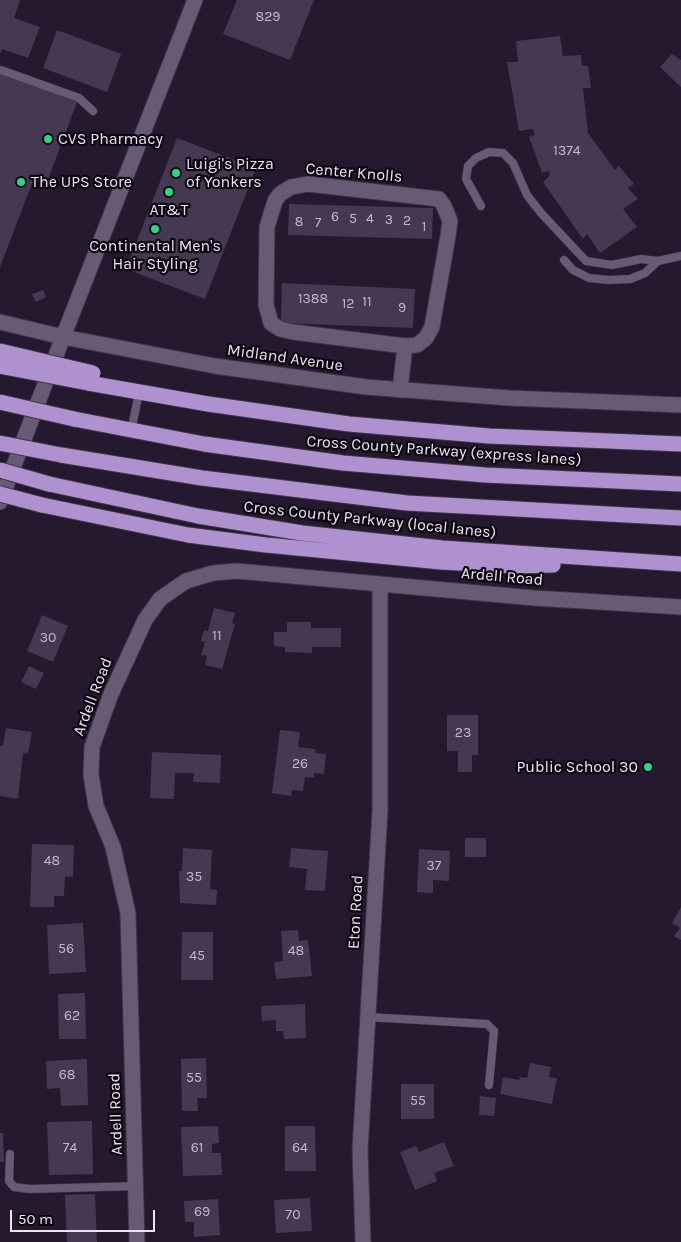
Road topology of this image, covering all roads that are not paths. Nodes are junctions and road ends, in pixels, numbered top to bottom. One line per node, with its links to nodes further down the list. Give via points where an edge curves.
1 (196, 0): 9 (street)
2 (1, 70): 3 (lane, via 79,98)
3 (93, 111)
4 (481, 206): 7 (lane, via 466,179 468,166 489,152 503,153 513,163 527,195 586,261 612,265 641,259)
5 (681, 256): 7 (lane)
6 (564, 260): 7 (lane, via 573,270 589,278 609,280 630,279 645,273)
7 (658, 261)
8 (0, 322): 9 (street, Midland Avenue)
9 (63, 337): 14 (street, Midland Avenue, via 245,371); 25 (street)
10 (405, 346): 10 (street, Center Knolls, via 417,345 432,327 450,221 444,206 438,199 308,184 292,187 280,194 267,227 266,305 271,323 293,332); 14 (street)
11 (0, 351): 13 (highway, bridge)
12 (0, 366): 13 (highway, bridge)
13 (90, 378): 15 (highway); 16 (highway, via 138,384)
14 (400, 390): 18 (street, Midland Avenue)
15 (139, 393): 16 (highway); 19 (lane)
16 (174, 399): 21 (highway, via 410,430)
17 (0, 402): 19 (highway, Cross County Parkway (express lanes), bridge)
18 (681, 405)
19 (131, 431): 23 (highway, Cross County Parkway (express lanes), via 274,454 414,470)
20 (0, 443): 26 (highway, bridge, via 202,478 389,502)
21 (681, 444)
22 (0, 470): 27 (highway, Cross County Parkway (local lanes), bridge, via 172,511 302,533)
23 (681, 484)
24 (0, 494): 27 (highway, bridge, via 188,535 371,556 515,566)
25 (0, 502)
26 (681, 518)
27 (618, 562): 28 (highway, Cross County Parkway (local lanes))
28 (681, 564)
29 (380, 584): 30 (street, Ardell Road); 31 (street, Eton Road, via 380,811); 34 (street, Ardell Road, via 238,571 213,573 186,581 160,599 145,620 111,694 92,747 91,775 96,806 113,847 128,913)
30 (681, 607)
31 (368, 1017): 32 (lane, via 487,1024 494,1031); 36 (street, Eton Road, via 360,1150)
32 (489, 1085)
33 (10, 1154): 34 (lane, via 9,1181 14,1187 29,1190)
34 (136, 1186): 35 (street, Ardell Road)
35 (137, 1242)
36 (363, 1242)

